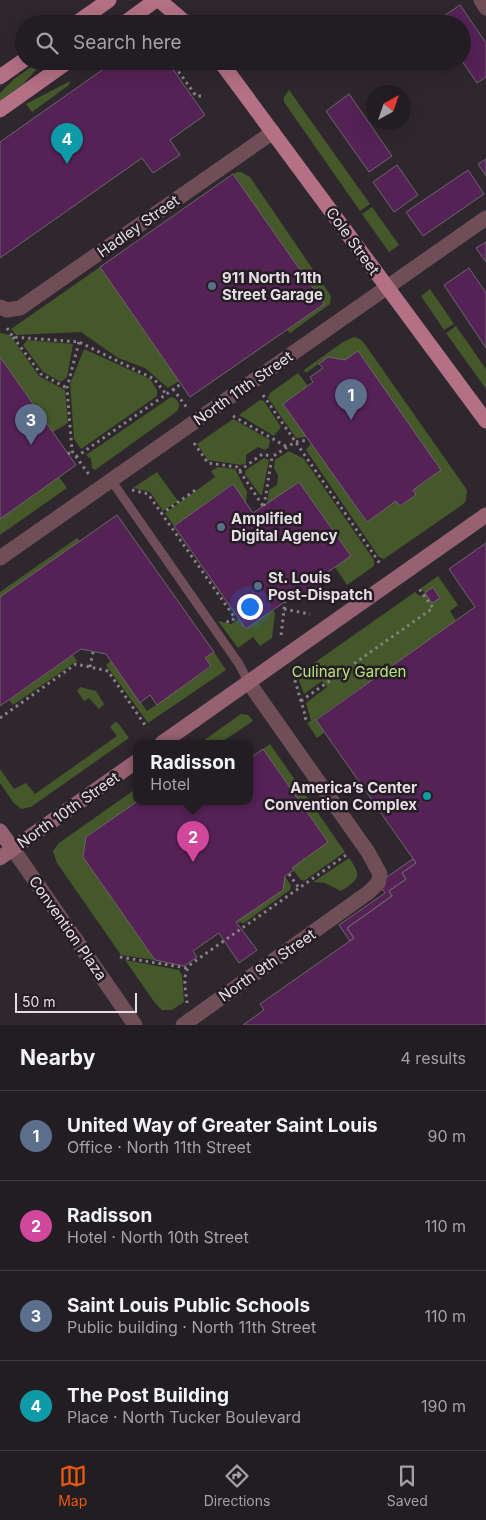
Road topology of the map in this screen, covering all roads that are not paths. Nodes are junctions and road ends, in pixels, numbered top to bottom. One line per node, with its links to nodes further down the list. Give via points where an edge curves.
1 (109, 0): 5 (main road)
2 (157, 0): 6 (main road); 7 (main road)
3 (480, 0): 4 (street)
4 (486, 8)
5 (88, 15)
6 (135, 15)
7 (176, 15)
8 (15, 66): 11 (main road)
9 (57, 70): 12 (main road)
10 (227, 70): 13 (main road, Cole Street)
11 (0, 76)
12 (0, 110)
13 (273, 132): 15 (main road, Cole Street); 16 (street, Hadley Street, via 20,308 7,310)
14 (486, 218): 15 (street, North 11th Street)
15 (388, 287): 17 (main road, Cole Street); 18 (street, North 11th Street)
16 (0, 307)
17 (486, 421)
18 (111, 480): 20 (street, North 11th Street); 21 (lane, via 239,664)
19 (486, 515): 21 (street)
20 (0, 558)
21 (248, 683): 22 (street); 28 (street, North 9th Street, via 380,874 378,883 351,906)
22 (166, 740)
23 (133, 764): 25 (street, North 10th Street)
24 (0, 831): 25 (street, Convention Plaza)
25 (13, 849): 26 (street, North 10th Street); 27 (street, Convention Plaza)
26 (0, 858)
27 (135, 1025)
28 (183, 1025)

